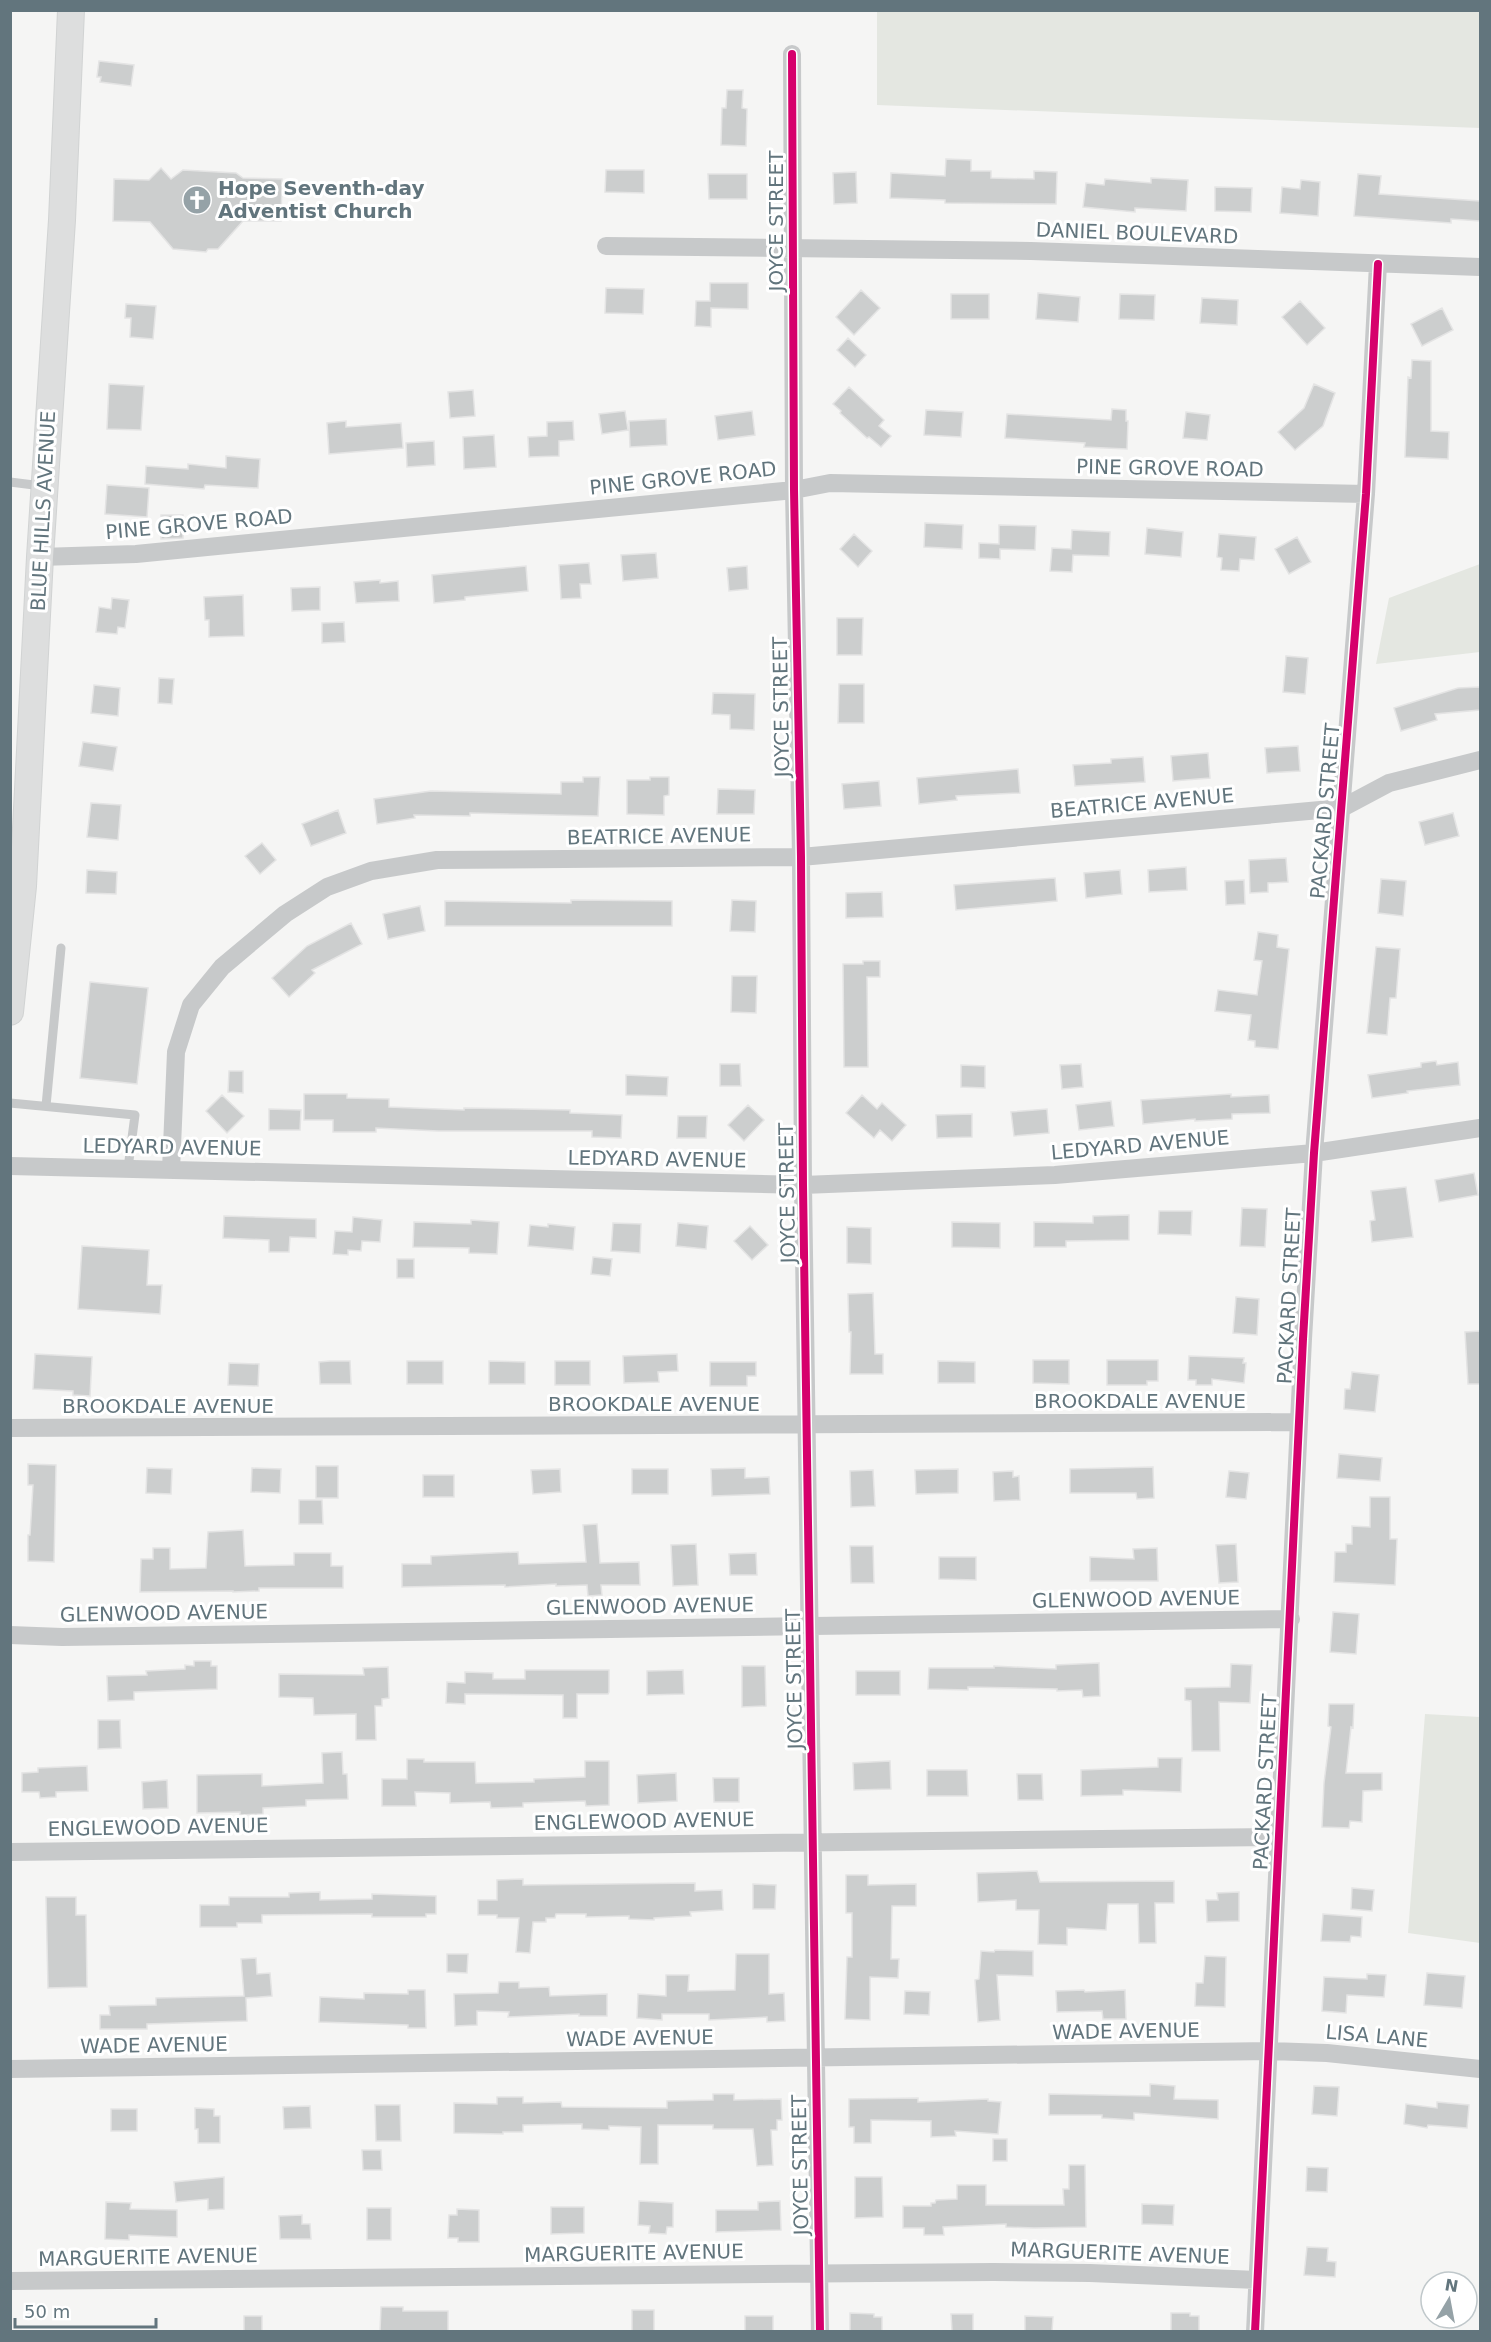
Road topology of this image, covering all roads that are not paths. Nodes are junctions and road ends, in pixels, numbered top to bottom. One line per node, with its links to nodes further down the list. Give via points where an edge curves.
1 (71, 10): 8 (main road, BLUE HILLS AVENUE)
2 (792, 54): 4 (street, JOYCE STREET)
3 (606, 246): 4 (street, DANIEL BOULEVARD)
4 (792, 250): 5 (street, DANIEL BOULEVARD, via 1031,251); 9 (street, JOYCE STREET)
5 (1378, 264): 6 (street, DANIEL BOULEVARD); 10 (street, PACKARD STREET)
6 (1480, 267)
7 (10, 482): 8 (lane)
8 (45, 487): 11 (main road, BLUE HILLS AVENUE)
9 (794, 490): 10 (street, PINE GROVE ROAD, via 830,483); 11 (street, PINE GROVE ROAD, via 136,554); 14 (street, JOYCE STREET)
10 (1366, 494): 13 (street, PACKARD STREET)
11 (40, 557): 15 (main road, BLUE HILLS AVENUE)
12 (1480, 759): 13 (street, via 1389,783)
13 (1342, 808): 14 (street, BEATRICE AVENUE); 21 (street, PACKARD STREET)
14 (801, 857): 24 (street, BEATRICE AVENUE, via 436,860 371,871 327,887 285,914 222,967 191,1005 176,1052); 25 (street, JOYCE STREET)
15 (16, 902): 17 (main road, BLUE HILLS AVENUE)
16 (61, 948): 19 (lane)
17 (10, 1012)
18 (10, 1103): 19 (lane)
19 (46, 1106): 23 (lane, via 135,1115)
20 (1480, 1128): 21 (street, LEDYARD AVENUE)
21 (1314, 1153): 25 (street, LEDYARD AVENUE, via 1055,1175); 26 (street, PACKARD STREET)
22 (10, 1166): 23 (street, LEDYARD AVENUE)
23 (128, 1168): 24 (street, LEDYARD AVENUE)
24 (171, 1170): 25 (street, LEDYARD AVENUE)
25 (803, 1185): 27 (street, JOYCE STREET)
26 (1298, 1422): 27 (street, BROOKDALE AVENUE); 29 (street, PACKARD STREET)
27 (808, 1426): 28 (street, BROOKDALE AVENUE); 30 (street, JOYCE STREET)
28 (10, 1428)
29 (1291, 1619): 30 (street, GLENWOOD AVENUE); 32 (street, PACKARD STREET)
30 (809, 1626): 31 (street, GLENWOOD AVENUE); 33 (street, JOYCE STREET)
31 (10, 1635)
32 (1278, 1837): 33 (street, ENGLEWOOD AVENUE); 35 (street, PACKARD STREET)
33 (812, 1842): 34 (street, ENGLEWOOD AVENUE); 36 (street, JOYCE STREET)
34 (10, 1852)
35 (1270, 2051): 36 (street, WADE AVENUE); 38 (street, LISA LANE); 40 (street, PACKARD STREET)
36 (815, 2058): 37 (street, WADE AVENUE); 39 (street, JOYCE STREET)
37 (10, 2069)
38 (1480, 2069)
39 (818, 2274): 40 (street, MARGUERITE AVENUE, via 1090,2273); 41 (street, MARGUERITE AVENUE); 42 (street, JOYCE STREET)
40 (1257, 2280): 43 (street, PACKARD STREET)
41 (10, 2281)
42 (820, 2331)
43 (1255, 2331)

